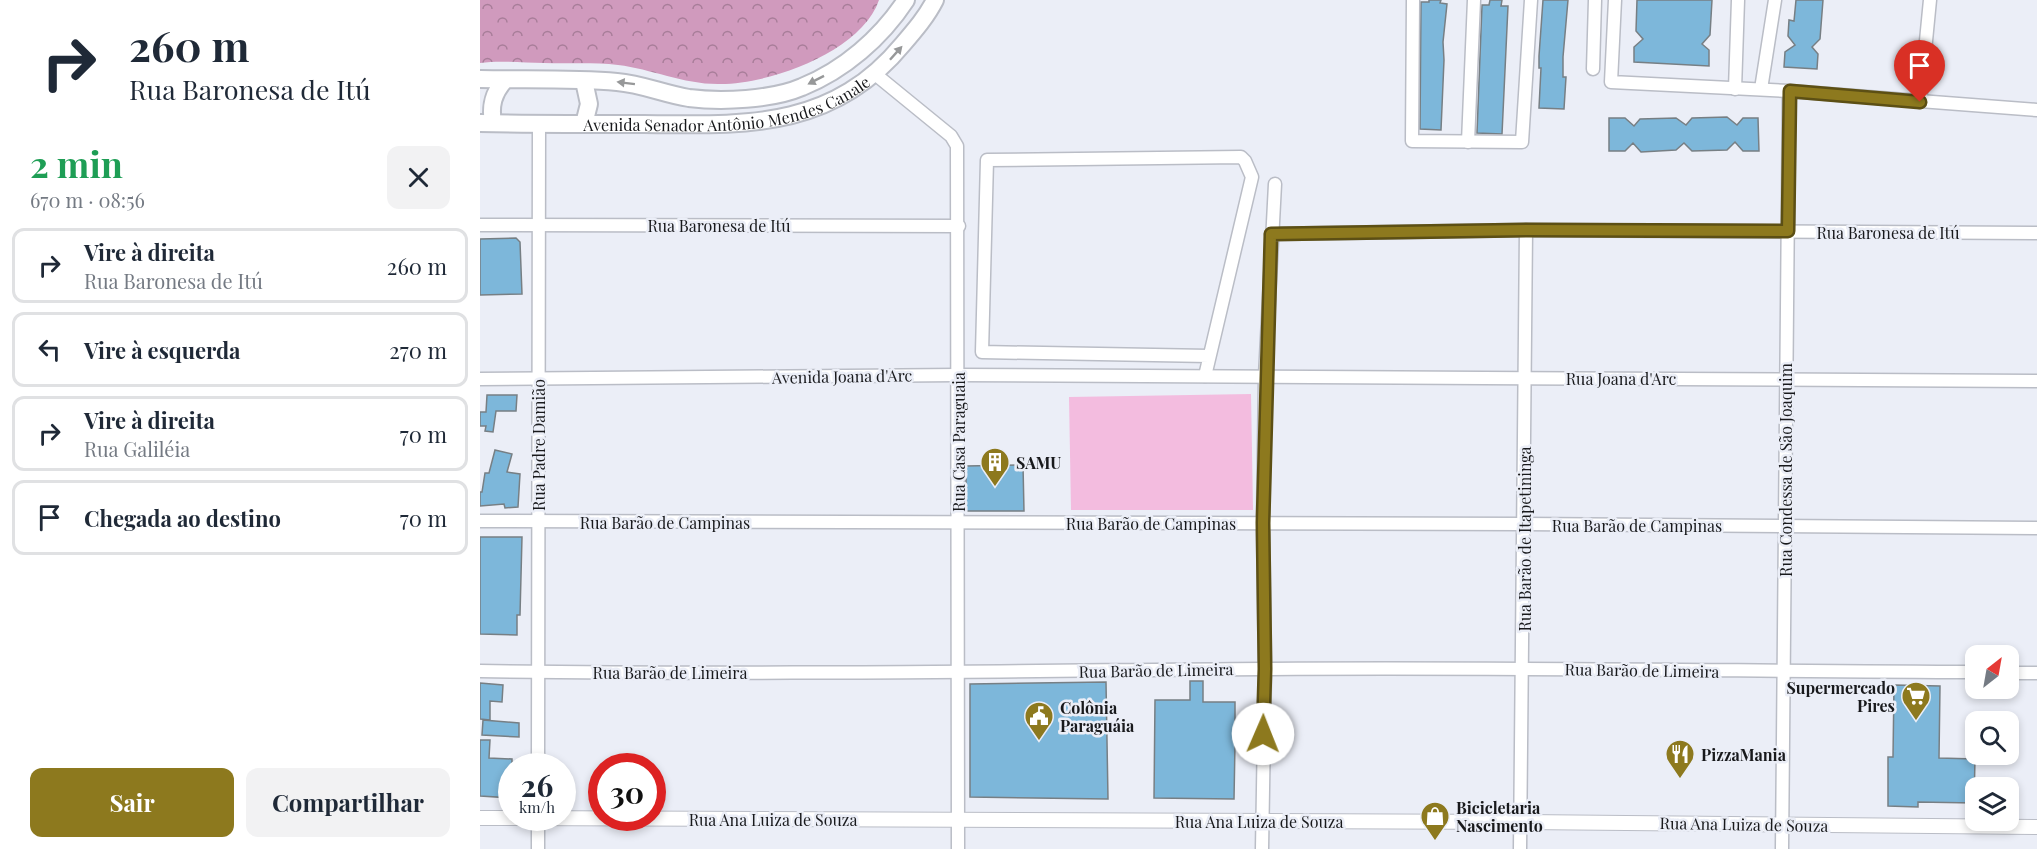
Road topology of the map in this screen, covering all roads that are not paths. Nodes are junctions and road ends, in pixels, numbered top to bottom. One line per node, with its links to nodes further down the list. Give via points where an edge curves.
1 (906, 0): 15 (main road, Avenida Senador Antônio Mendes Canale, one-way to 15, via 865,48 800,88 718,99 666,94 640,85)
2 (935, 0): 12 (main road, Avenida Senador Antônio Mendes Canale, one-way to 2, via 914,32)
3 (1413, 0): 24 (street, via 1412,141)
4 (1474, 0): 24 (street)
5 (1531, 0): 24 (street, via 1522,142)
6 (1596, 0): 11 (street)
7 (1615, 0): 16 (street, via 1611,82)
8 (1738, 0): 16 (street)
9 (1775, 0): 17 (street)
10 (1930, 0): 19 (street)
11 (1593, 69)
12 (875, 74): 23 (main road, Avenida Senador Antônio Mendes Canale, via 829,103 764,122); 28 (street, Rua Casa Paraguaia, via 951,136 957,146)
13 (480, 79): 14 (main road, Avenida Senador Antônio Mendes Canale)
14 (505, 80): 15 (main road, Avenida Senador Antônio Mendes Canale); 21 (main road, via 497,90)
15 (584, 81): 23 (main road, via 589,105)
16 (1735, 89): 17 (street)
17 (1761, 89): 18 (street)
18 (1790, 91): 19 (street); 30 (street, Rua Condessa de São Joaquim)
19 (1920, 102): 20 (street)
20 (2037, 110)
21 (486, 123): 22 (main road, Avenida Senador Antônio Mendes Canale)
22 (539, 124): 23 (main road, Avenida Senador Antônio Mendes Canale); 27 (street, Rua Padre Damião)
23 (584, 124)
24 (1468, 142)
25 (1275, 184): 32 (street)
26 (480, 225): 27 (street, Rua Baronesa de Itú)
27 (538, 225): 28 (street, Rua Baronesa de Itú); 40 (street, Rua Padre Damião)
28 (959, 226): 34 (street, Rua Casa Paraguaia)
29 (1526, 230): 30 (street, Rua Baronesa de Itú); 32 (street, Rua Baronesa de Itú); 37 (street, Rua Barão de Itapetininga)
30 (1788, 231): 31 (street, Rua Baronesa de Itú); 39 (street, Rua Condessa de São Joaquim)
31 (2037, 233)
32 (1271, 234): 36 (street)
33 (1209, 356): 33 (street, via 1252,177 1245,160 987,160 982,352); 35 (street)
34 (957, 375): 35 (street, Avenida Joana d'Arc); 40 (street, Avenida Joana d'Arc); 44 (street, Rua Casa Paraguaia)
35 (1205, 376): 36 (street, Rua Joana d'Arc)
36 (1265, 376): 37 (street, Rua Joana d'Arc); 45 (street)
37 (1523, 378): 39 (street, Rua Joana d'Arc); 46 (street, Rua Barão de Itapetininga)
38 (480, 379): 40 (street, Avenida Joana d'Arc)
39 (1785, 379): 41 (street, Rua Joana d'Arc); 47 (street, Rua Condessa de São Joaquim)
40 (538, 380): 43 (street, Rua Padre Damião)
41 (2037, 381)
42 (480, 521): 43 (street, Rua Barão de Campinas)
43 (538, 521): 44 (street, Rua Barão de Campinas); 53 (street, Rua Padre Damião)
44 (958, 522): 45 (street, Rua Barão de Campinas); 54 (street, Rua Casa Paraguaia)
45 (1263, 523): 46 (street, Rua Barão de Campinas); 49 (street)
46 (1524, 524): 47 (street, Rua Barão de Campinas); 50 (street, Rua Barão de Itapetininga)
47 (1785, 526): 48 (street, Rua Barão de Campinas); 52 (street, Rua Condessa de São Joaquim)
48 (2037, 528)
49 (1265, 669): 50 (street, Rua Barão de Limeira); 54 (street, Rua Barão de Limeira); 63 (street)
50 (1523, 669): 52 (street, Rua Barão de Limeira); 64 (street, Rua Barão de Itapetininga)
51 (480, 671): 53 (street, Rua Barão de Limeira)
52 (1784, 671): 55 (street, Rua Barão de Limeira); 65 (street, Rua Condessa de São Joaquim)
53 (538, 672): 54 (street, Rua Barão de Limeira); 58 (street, Rua Padre Damião)
54 (958, 672): 62 (street, Rua Casa Paraguaia)
55 (1965, 672)
56 (2019, 673): 57 (street)
57 (2037, 673)
58 (538, 753)
59 (480, 818): 60 (street, Rua Ana Luiza de Souza)
60 (498, 818)
61 (576, 818): 62 (street, Rua Ana Luiza de Souza)
62 (958, 820): 63 (street, Rua Ana Luiza de Souza); 69 (street, Rua Casa Paraguaia)
63 (1262, 821): 64 (street, Rua Ana Luiza de Souza); 70 (street)
64 (1521, 822): 65 (street, Rua Ana Luiza de Souza); 71 (street, Rua Barão de Itapetininga)
65 (1782, 825): 66 (street, Rua Ana Luiza de Souza); 72 (street, Rua Condessa de São Joaquim)
66 (2037, 827)
67 (538, 831): 68 (street)
68 (538, 849)
69 (958, 849)
70 (1262, 849)
71 (1520, 849)
72 (1782, 849)

